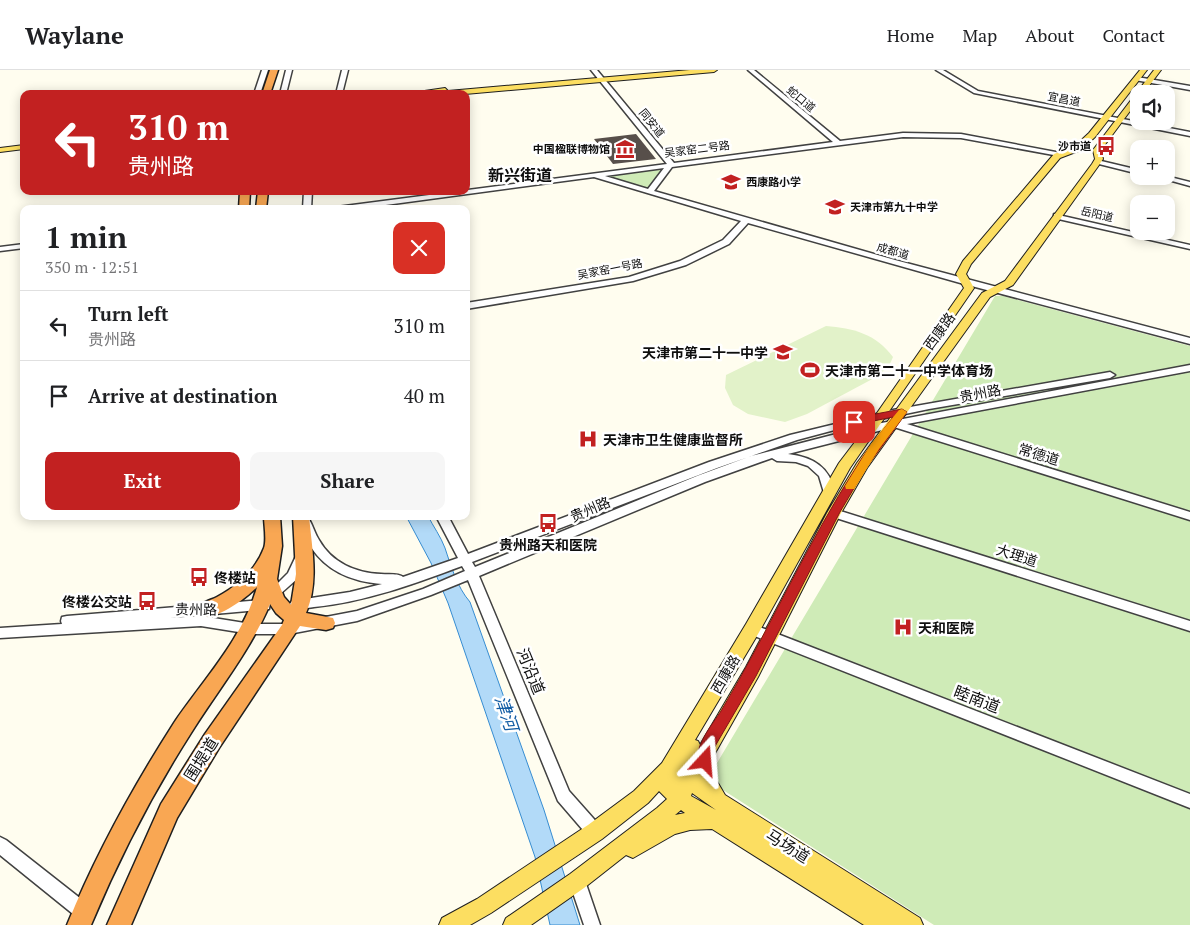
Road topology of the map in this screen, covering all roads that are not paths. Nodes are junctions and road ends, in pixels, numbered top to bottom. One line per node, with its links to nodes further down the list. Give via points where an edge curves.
1 (289, 70): 17 (street)
2 (345, 70): 18 (street)
3 (677, 70): 10 (main road)
4 (714, 70): 10 (main road)
5 (751, 70): 25 (street, 蛇口道)
6 (939, 70): 22 (street, 宜昌道, via 976,92)
7 (1144, 70): 11 (main road, 西康路)
8 (1158, 70): 12 (main road, 西康路)
9 (274, 72): 15 (street); 16 (highway)
10 (598, 75): 19 (main road); 20 (main road); 32 (street, 同安道)
11 (1137, 78): 12 (street); 22 (main road, 西康路)
12 (1149, 81): 13 (main road, 西康路); 14 (street)
13 (1146, 85)
14 (1190, 88)
15 (260, 90)
16 (271, 90)
17 (284, 90)
18 (340, 90)
19 (448, 90)
20 (470, 90)
21 (1130, 105): 23 (main road, 西康路)
22 (1106, 118): 23 (street, 宜昌道); 30 (main road, 西康路, via 1078,148)
23 (1118, 120): 24 (street, 宜昌道); 31 (main road, 西康路, via 1097,150)
24 (1190, 134)
25 (838, 143): 30 (street, 吴家窑二号路, via 938,134); 32 (street, 吴家窑二号路)
26 (20, 148): 27 (main road)
27 (0, 150)
28 (20, 152): 29 (main road)
29 (0, 154)
30 (1059, 154): 46 (main road, 西康路, via 967,263 961,274)
31 (1097, 162): 33 (street); 41 (main road, 西康路)
32 (671, 164): 34 (street, 吴家窑二号路); 38 (street)
33 (1130, 170)
34 (593, 175): 37 (street, 吴家窑二号路); 38 (street, 成都道)
35 (1175, 180): 36 (street)
36 (1190, 184)
37 (470, 191)
38 (650, 192): 42 (street, 成都道)
39 (442, 195): 40 (street, 吴家窑二号路)
40 (367, 205)
41 (1057, 216): 44 (street, 岳阳道); 47 (main road, 西康路, via 1009,283)
42 (746, 221): 46 (street, 成都道); 48 (street, 吴家窑一号路, via 726,242 683,263 630,279)
43 (20, 246): 45 (street)
44 (1190, 246)
45 (0, 249)
46 (968, 283): 47 (street, 成都道); 52 (main road, 西康路, via 970,288 909,374)
47 (996, 291): 49 (street, 成都道); 52 (main road, 西康路, via 986,295)
48 (470, 305)
49 (1190, 341)
50 (1190, 360): 52 (street, 贵州路)
51 (1190, 368): 52 (street, 贵州路)
52 (892, 417): 53 (main road, 西康路); 56 (main road, 西康路); 57 (street, 常德道); 64 (street, 贵州路, via 820,430 752,450)
53 (871, 428): 54 (street, 贵州路); 55 (main road, 西康路)
54 (755, 459): 55 (street, via 786,457 812,464 824,473); 65 (street, 贵州路)
55 (829, 493): 73 (main road, 西康路)
56 (834, 512): 71 (street, 大理道); 75 (main road, 西康路)
57 (1190, 516)
58 (273, 520): 62 (highway)
59 (302, 520): 63 (highway)
60 (304, 520): 66 (street, via 314,544 324,557 345,572 378,579)
61 (444, 520): 64 (street, 河沿道)
62 (275, 539): 67 (highway, via 274,561); 68 (highway, via 264,566 250,584)
63 (304, 550): 67 (street); 67 (highway, via 304,590)
64 (465, 560): 65 (street, 河沿道); 66 (street, 贵州路)
65 (472, 574): 69 (street, 贵州路, via 356,616); 82 (street, 河沿道, via 563,796)
66 (420, 577): 67 (street, 贵州路, via 363,593)
67 (281, 605): 68 (street, 贵州路); 69 (highway, via 304,622); 72 (highway); 72 (street, 贵州路); 87 (highway, 围堤道, via 212,740 169,812)
68 (203, 616): 70 (street, 贵州路); 72 (street, 贵州路); 74 (street, 贵州路)
69 (326, 623)
70 (0, 626)
71 (1190, 626)
72 (251, 629): 85 (highway, via 150,782)
73 (752, 629): 75 (street, 睦南道); 76 (main road, 西康路)
74 (0, 633)
75 (770, 636): 77 (main road, 西康路); 80 (street, 睦南道)
76 (733, 660): 78 (main road, 西康路, via 676,759); 79 (main road, via 725,688 683,766)
77 (707, 747): 79 (main road, 西康路); 81 (main road, via 705,777)
78 (660, 778): 79 (main road, 马场道); 82 (main road)
79 (684, 788): 81 (main road, 马场道); 84 (main road, via 664,814)
80 (1190, 801)
81 (723, 815): 84 (main road, via 673,824); 90 (main road, 马场道); 91 (main road, 马场道)
82 (595, 832): 88 (main road)
83 (0, 845): 85 (street, via 58,893)
84 (577, 881): 86 (main road); 89 (street)
85 (82, 918)
86 (520, 923)
87 (119, 925)
88 (449, 925)
89 (592, 925)
90 (883, 925)
91 (913, 925)

